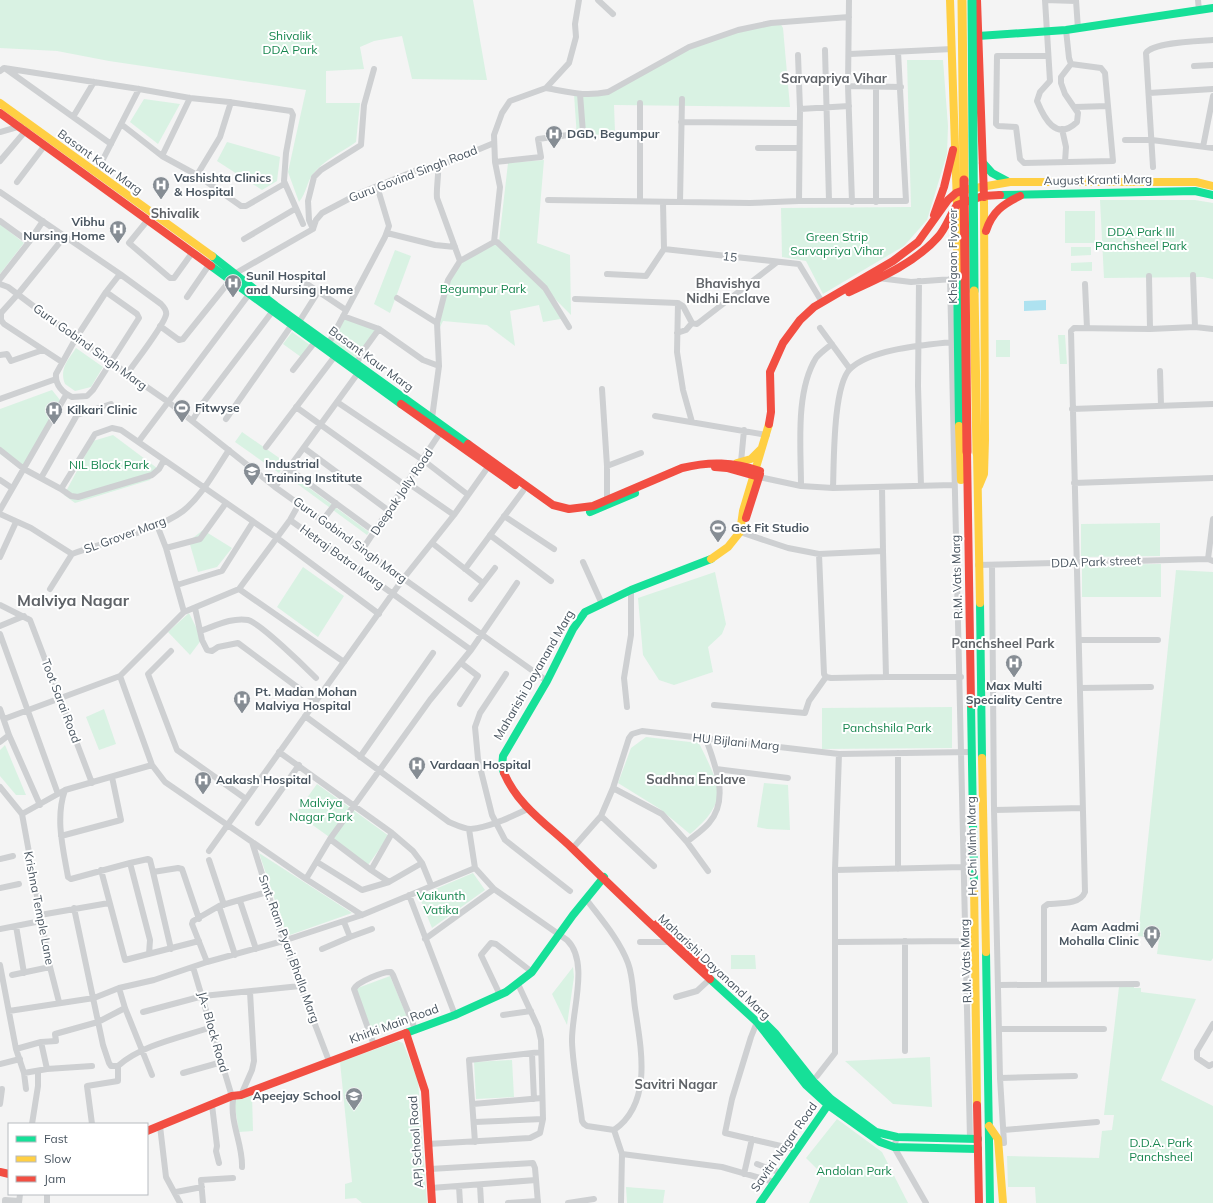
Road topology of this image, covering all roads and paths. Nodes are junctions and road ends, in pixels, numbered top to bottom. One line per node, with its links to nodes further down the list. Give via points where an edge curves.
1 (579, 0): 32 (street, via 575,24 576,37 570,61)
2 (598, 0): 10 (street)
3 (849, 0): 11 (street)
4 (950, 0): 18 (main road)
5 (969, 0): 15 (main road); 221 (main road, Khelgaon Flyover, bridge); 230 (main road, Khelgaon Flyover, bridge)
6 (1076, 0): 12 (street); 14 (street, via 1045,0)
7 (1198, 0): 9 (street)
8 (1213, 8): 9 (main road)
9 (1199, 10): 12 (main road)
10 (613, 14)
11 (849, 17): 20 (street); 36 (street, via 771,24 738,30 689,47 608,92)
12 (1078, 29): 13 (main road)
13 (1066, 30): 14 (main road); 23 (street, via 1068,58)
14 (1047, 32): 15 (main road); 22 (street)
15 (978, 36): 52 (main road)
16 (1213, 40): 35 (street, via 1157,46 1148,50 1146,55)
17 (825, 50): 45 (street)
18 (952, 50): 19 (street); 51 (main road)
19 (898, 52): 20 (street); 31 (street)
20 (850, 54): 29 (street)
21 (798, 55): 47 (street)
22 (1048, 56): 56 (street, via 1050,81 1040,92 1037,101 1051,127); 71 (street, via 997,56 996,122 998,126 1016,127 1022,163)
23 (1071, 64): 44 (street, via 1103,70 1106,76); 46 (street, via 1061,77 1061,83 1065,94)
24 (1213, 64): 25 (street)
25 (1194, 66)
26 (374, 69): 102 (street, via 364,105 361,145 314,177 308,201 309,220)
27 (2, 70): 28 (street); 49 (street)
28 (94, 82): 33 (street); 49 (street)
29 (848, 86): 30 (street); 43 (street)
30 (876, 86): 31 (street); 95 (street)
31 (901, 87): 95 (street, via 906,201)
32 (546, 88): 36 (street); 60 (street, via 510,101 502,113)
33 (140, 89): 38 (street); 54 (street)
34 (1213, 89): 35 (street)
35 (1149, 93): 59 (street)
36 (580, 94): 70 (street, via 583,133 538,139 541,157)
37 (1213, 96): 64 (street)
38 (190, 98): 40 (street); 68 (street)
39 (682, 99): 50 (street)
40 (231, 102): 76 (street, via 220,137); 79 (street, via 289,110 292,113)
41 (0, 103): 55 (main road, Basant Kaur Marg)
42 (640, 103): 91 (street)
43 (849, 106): 45 (street); 94 (street)
44 (1108, 106): 46 (street); 71 (street, via 1113,161)
45 (826, 107): 47 (street); 90 (street)
46 (1075, 107): 56 (street, via 1078,113 1076,122)
47 (800, 109): 53 (street)
48 (0, 113): 55 (main road, Basant Kaur Marg)
49 (73, 117): 61 (street)
50 (681, 122): 53 (street); 93 (street)
51 (954, 122): 52 (main road, via 958,132 968,136 977,131); 63 (main road)
52 (981, 122): 72 (main road)
53 (799, 123): 66 (street)
54 (121, 124): 61 (street); 68 (street)
55 (25, 127): 57 (street); 62 (main road, Basant Kaur Marg); 69 (street); 75 (main road, Basant Kaur Marg)
56 (1062, 129): 71 (street, via 1066,147)
57 (0, 132)
58 (1126, 140): 59 (street)
59 (1152, 140): 64 (street); 74 (street)
60 (494, 143): 70 (street); 73 (street, Guru Govind Singh Road)
61 (111, 144): 75 (street)
62 (44, 145): 77 (street); 99 (main road, Basant Kaur Marg)
63 (954, 147): 84 (main road); 104 (main road, via 936,211)
64 (1203, 147): 67 (street)
65 (758, 148): 66 (street)
66 (799, 148): 89 (street)
67 (1213, 148)
68 (162, 156): 76 (street)
69 (0, 161)
70 (495, 162): 108 (street, via 500,187)
71 (1065, 162)
72 (983, 163): 78 (main road, via 992,173); 81 (main road)
73 (438, 164): 80 (street, Guru Govind Singh Road); 110 (street, via 440,177 437,198)
74 (1153, 167)
75 (96, 174): 120 (main road, Basant Kaur Marg)
76 (197, 175): 79 (street, via 241,206 246,206)
77 (17, 182)
78 (1010, 182): 81 (main road, August Kranti Marg); 82 (main road, August Kranti Marg, via 1196,182)
79 (284, 184): 97 (street)
80 (377, 186): 102 (street, Guru Govind Singh Road, via 322,213); 103 (street, via 389,226)
81 (984, 186): 84 (main road, August Kranti Marg); 87 (main road)
82 (1213, 186)
83 (0, 192): 100 (street)
84 (956, 193): 96 (main road); 104 (main road)
85 (1027, 193): 86 (main road, August Kranti Marg, via 1196,191); 87 (main road, August Kranti Marg); 109 (main road, via 1005,202 994,211)
86 (1213, 195)
87 (983, 196): 96 (main road, August Kranti Marg); 109 (main road)
88 (548, 200): 91 (street)
89 (799, 201): 90 (street); 93 (street)
90 (828, 201): 94 (street)
91 (640, 202): 92 (street)
92 (663, 202): 93 (street); 111 (street)
93 (680, 202)
94 (852, 202): 95 (street)
95 (876, 202)
96 (957, 205): 122 (main road); 124 (main road, via 938,237 926,249)
97 (295, 209): 101 (street); 106 (street)
98 (0, 221): 107 (street)
99 (147, 221): 112 (main road, Basant Kaur Marg); 112 (street, via 129,243 170,278 174,278)
100 (43, 222): 105 (street); 107 (street)
101 (303, 224)
102 (313, 229): 120 (street, Guru Govind Singh Road)
103 (387, 233): 110 (street, via 435,245); 140 (street)
104 (923, 235): 131 (main road, via 908,250)
105 (65, 236): 117 (street); 133 (street)
106 (244, 239)
107 (29, 242): 125 (street)
108 (494, 242): 113 (street); 146 (street, via 497,242 545,288)
109 (983, 242): 116 (main road)
110 (455, 247): 113 (street)
111 (664, 249): 114 (street, 15); 118 (street, via 646,276)
112 (192, 253): 115 (main road, Basant Kaur Marg)
113 (460, 261): 141 (street, via 448,280)
114 (776, 263): 138 (street, 15, via 800,265); 142 (street, via 700,323)
115 (209, 265): 120 (main road, Basant Kaur Marg); 134 (street)
116 (984, 273): 122 (main road, via 980,264 970,260 960,264); 221 (main road, via 985,440 984,474)
117 (120, 274): 129 (street); 145 (street, via 164,307 166,315)
118 (607, 274)
119 (1193, 275): 147 (street)
120 (233, 276): 132 (main road, Basant Kaur Marg); 143 (main road, Basant Kaur Marg); 145 (street, via 183,339 179,340)
121 (1149, 276): 151 (street)
122 (954, 277): 126 (street); 156 (street, R.M. Vats Marg); 230 (main road, via 962,496)
123 (298, 278): 130 (street)
124 (878, 278): 126 (street); 131 (main road)
125 (0, 279)
126 (919, 282): 159 (street)
127 (0, 284): 133 (street, Guru Gobind Singh Marg)
128 (1085, 284): 149 (street)
129 (106, 292): 154 (street); 163 (street, via 139,318)
130 (318, 292): 140 (street); 143 (street)
131 (844, 292): 138 (main road)
132 (250, 293): 139 (main road, Basant Kaur Marg); 175 (street)
133 (18, 294): 144 (street, via 1,313); 154 (street, Guru Gobind Singh Marg)
134 (187, 297)
135 (397, 298): 141 (street)
136 (574, 299): 137 (street)
137 (678, 303): 142 (street, via 683,306); 153 (street)
138 (823, 304): 190 (main road, Maharishi Dayanand Marg, via 807,314 794,327 774,361 769,378 771,412); 205 (main road, Maharishi Dayanand Marg, via 798,330 777,364 773,383 773,426)
139 (272, 312): 143 (main road, Basant Kaur Marg); 184 (street)
140 (345, 313): 150 (street); 157 (street)
141 (437, 323): 165 (street)
142 (692, 323): 153 (street, via 686,330)
143 (296, 324): 155 (main road, Basant Kaur Marg); 157 (main road, Basant Kaur Marg); 183 (street)
144 (2, 325): 160 (street)
145 (160, 326): 170 (street)
146 (569, 327)
147 (1195, 327): 151 (street); 152 (street)
148 (820, 328): 158 (street)
149 (1087, 328): 151 (street); 181 (street, via 1074,328 1071,331)
150 (379, 329): 165 (street, via 423,360); 166 (street, via 366,347)
151 (1150, 329)
152 (1213, 329)
153 (677, 333): 186 (street, via 677,352)
154 (76, 338): 163 (street, Guru Gobind Singh Marg); 164 (street)
155 (314, 342): 162 (main road, Basant Kaur Marg); 168 (street)
156 (952, 342): 159 (street); 211 (street, R.M. Vats Marg)
157 (329, 343): 166 (main road, Basant Kaur Marg)
158 (832, 344): 167 (street); 212 (street, via 817,356 809,374 803,402)
159 (920, 345): 167 (street, via 868,356); 213 (street)
160 (43, 350): 161 (street, via 12,361 7,354); 164 (street)
161 (0, 355)
162 (335, 356): 166 (main road, Basant Kaur Marg); 180 (street)
163 (110, 361): 170 (street, Guru Gobind Singh Marg); 173 (street, via 87,396)
164 (62, 362): 171 (street)
165 (439, 366): 185 (street)
166 (357, 368): 176 (street); 185 (main road, Basant Kaur Marg)
167 (850, 369): 219 (street, via 845,377 837,408)
168 (293, 370)
169 (1160, 371): 179 (street)
170 (127, 374): 175 (street, Guru Gobind Singh Marg)
171 (56, 379): 173 (street); 174 (street)
172 (602, 389): 200 (street)
173 (66, 395): 203 (street)
174 (0, 399)
175 (168, 401): 184 (street, Guru Gobind Singh Marg); 191 (street)
176 (337, 402): 187 (street); 199 (street)
177 (111, 404): 206 (street, via 77,415)
178 (1213, 404): 179 (street)
179 (1161, 406): 181 (street)
180 (296, 407): 187 (street); 193 (street)
181 (1072, 409): 209 (street)
182 (655, 416): 186 (street)
183 (226, 419)
184 (192, 421): 196 (street, Guru Gobind Singh Marg)
185 (430, 421): 188 (main road, Basant Kaur Marg)
186 (692, 422): 189 (street)
187 (322, 425): 194 (street); 210 (street)
188 (442, 430): 199 (street, Deepak Jolly Road); 202 (main road, Basant Kaur Marg); 224 (main road, Basant Kaur Marg, via 553,505 569,509 585,508)
189 (744, 430): 190 (street); 201 (street)
190 (767, 435): 192 (main road, Maharishi Dayanand Marg)
191 (138, 441): 198 (street); 220 (street, via 121,430 112,428 95,434)
192 (764, 445): 201 (main road, via 756,455); 205 (main road, Maharishi Dayanand Marg)
193 (266, 447)
194 (304, 448): 204 (street); 229 (street)
195 (0, 450): 203 (street)
196 (229, 450): 214 (street, Guru Gobind Singh Marg); 218 (street, SL Grover Marg)
197 (641, 453): 200 (street)
198 (164, 460): 218 (street); 220 (street, via 152,475 78,497 71,496)
199 (423, 460): 210 (street, Deepak Jolly Road); 223 (street)
200 (607, 466): 224 (street)
201 (739, 466): 205 (main road, Basant Kaur Marg); 215 (main road); 222 (main road, Basant Kaur Marg, via 693,468 601,509 585,513 552,509); 224 (main road, Basant Kaur Marg, via 709,462 682,468)
202 (488, 467): 222 (main road, Basant Kaur Marg); 223 (street)
203 (24, 469): 206 (street); 217 (street)
204 (289, 469): 214 (street); 226 (street)
205 (757, 474): 212 (street); 215 (main road, Maharishi Dayanand Marg); 240 (main road, Maharishi Dayanand Marg, via 749,511)
206 (41, 478): 220 (street)
207 (1213, 478): 209 (street)
208 (0, 480): 217 (street)
209 (1074, 483): 254 (street)
210 (407, 485): 229 (street, Deepak Jolly Road); 232 (street)
211 (954, 485): 213 (street); 290 (street, R.M. Vats Marg)
212 (801, 486): 219 (street)
213 (920, 486): 216 (street)
214 (275, 487): 227 (street, Guru Gobind Singh Marg)
215 (750, 487): 240 (main road, Maharishi Dayanand Marg)
216 (882, 487): 219 (street); 248 (street)
217 (12, 488): 228 (street)
218 (204, 488): 225 (street); 239 (street, SL Grover Marg, via 184,510)
219 (833, 488)
220 (61, 489)
221 (978, 490): 255 (main road, Ho Chi Minh Marg)
222 (523, 491): 233 (street)
223 (467, 494): 232 (street)
224 (607, 499)
225 (226, 503): 238 (street); 245 (street, via 200,539)
226 (336, 503): 236 (street); 241 (street)
227 (300, 504): 235 (street); 236 (street, Guru Gobind Singh Marg)
228 (0, 510)
229 (389, 511): 241 (street, Deepak Jolly Road)
230 (967, 513): 308 (main road, Ho Chi Minh Marg)
231 (0, 514): 237 (street, SL Grover Marg)
232 (454, 515): 244 (street)
233 (504, 516): 242 (street); 246 (street)
234 (1213, 519): 252 (street)
235 (290, 520): 243 (street); 267 (street, Hetraj Batra Marg)
236 (322, 521): 247 (street, Guru Gobind Singh Marg)
237 (16, 522): 249 (street, SL Grover Marg, via 31,528); 251 (street)
238 (253, 522): 243 (street); 263 (street, via 222,571)
239 (157, 525): 245 (street); 249 (street, SL Grover Marg)
240 (741, 528): 250 (street, via 788,548); 266 (main road, Maharishi Dayanand Marg, via 728,547 716,557)
241 (375, 532): 247 (street, Deepak Jolly Road)
242 (490, 535): 258 (street); 260 (street)
243 (277, 538): 265 (street); 273 (street)
244 (432, 543): 258 (street); 259 (street)
245 (166, 548): 263 (street)
246 (554, 549)
247 (362, 550): 259 (street, Guru Gobind Singh Marg)
248 (883, 551): 250 (street); 289 (street)
249 (72, 554): 264 (street)
250 (819, 554): 288 (street, via 823,670)
251 (0, 557)
252 (1210, 560): 254 (street, DDA Park street)
253 (582, 562): 269 (street)
254 (1077, 562): 256 (street, DDA Park street); 279 (street)
255 (978, 565): 256 (street, DDA Park street); 469 (main road, Ho Chi Minh Marg)
256 (992, 565): 330 (street)
257 (495, 568): 261 (street)
258 (465, 569): 261 (street)
259 (403, 579): 267 (street); 278 (street, Guru Gobind Singh Marg)
260 (551, 580)
261 (483, 583): 268 (street)
262 (517, 583): 278 (street)
263 (177, 586): 272 (street)
264 (50, 589)
265 (239, 589): 271 (street); 284 (street)
266 (631, 590): 269 (main road, Maharishi Dayanand Marg); 299 (street, via 631,635 624,678)
267 (393, 594): 273 (street); 281 (street, Hetraj Batra Marg)
268 (471, 599)
269 (602, 604): 292 (main road, Maharishi Dayanand Marg, via 589,609 580,617)
270 (0, 605): 274 (street)
271 (195, 608): 272 (street); 276 (street)
272 (184, 612): 287 (street)
273 (379, 614): 284 (street)
274 (24, 616): 275 (street); 295 (street, Toot Sarai Road, via 30,620)
275 (0, 626)
276 (200, 631): 291 (street, via 229,620 249,620 284,647); 296 (street, via 207,650 212,651 218,647 238,643)
277 (0, 634): 301 (street)
278 (480, 634): 281 (street); 292 (street, Guru Gobind Singh Marg)
279 (1079, 640): 280 (street); 294 (street)
280 (1158, 640)
281 (471, 650): 285 (street)
282 (171, 651): 324 (street, via 148,674 177,750)
283 (433, 653): 311 (street)
284 (344, 662): 296 (street)
285 (461, 663): 297 (street, via 478,676); 315 (street, via 430,700)
286 (506, 674): 334 (street, via 480,713 475,727 478,759)
287 (120, 676): 295 (street); 312 (street)
288 (826, 676): 289 (street); 298 (street, via 809,701 805,713)
289 (886, 677): 290 (street)
290 (961, 677): 308 (street, R.M. Vats Marg)
291 (316, 678)
292 (547, 681): 329 (main road, Maharishi Dayanand Marg, via 505,750 502,761 509,784)
293 (1151, 687): 294 (street)
294 (1080, 688): 328 (street)
295 (60, 699): 301 (street); 318 (street, Toot Sarai Road)
296 (316, 701): 302 (street)
297 (460, 704)
298 (714, 705)
299 (627, 707)
300 (0, 709): 303 (street)
301 (28, 711): 303 (street); 323 (street)
302 (305, 716): 307 (street); 311 (street)
303 (4, 719): 304 (street)
304 (9, 735): 306 (street); 326 (street)
305 (706, 740): 310 (street, HU Bijlani Marg); 314 (street); 320 (street, HU Bijlani Marg, via 642,731 632,734)
306 (0, 742)
307 (279, 752): 313 (street); 324 (street)
308 (966, 752): 309 (street, HU Bijlani Marg); 351 (street, R.M. Vats Marg); 477 (main road, Ho Chi Minh Marg)
309 (898, 753): 310 (street, HU Bijlani Marg); 353 (street)
310 (839, 754): 356 (street)
311 (360, 756): 315 (street)
312 (152, 765): 316 (street); 335 (street, via 165,782)
313 (299, 765): 327 (street); 333 (street)
314 (716, 769): 317 (street); 341 (street, via 720,795 716,809 710,823)
315 (380, 771): 327 (street); 336 (street, via 449,822)
316 (112, 777): 318 (street); 338 (street, via 121,820)
317 (788, 778)
318 (92, 783): 321 (street)
319 (0, 787): 322 (street)
320 (613, 788): 332 (street, HU Bijlani Marg); 341 (street, via 662,814)
321 (65, 790): 323 (street); 338 (street, via 61,807)
322 (6, 794): 325 (street); 331 (street)
323 (58, 794): 326 (street)
324 (246, 798): 335 (street)
325 (0, 800)
326 (40, 806): 331 (street)
327 (356, 806): 337 (street); 339 (street)
328 (1083, 808): 330 (street); 407 (street, via 1085,892 1079,901 1048,904 1044,908)
329 (528, 809): 334 (street); 342 (main road, Maharishi Dayanand Marg)
330 (994, 810): 406 (street)
331 (22, 814): 375 (street, Krishna Temple Lane)
332 (601, 816): 342 (street, HU Bijlani Marg); 350 (street)
333 (258, 823)
334 (495, 823): 336 (street); 366 (street, via 505,840)
335 (227, 824): 340 (street); 343 (street)
336 (469, 829): 352 (street)
337 (392, 833): 349 (street); 355 (street)
338 (61, 836): 354 (street, via 69,878)
339 (330, 839): 347 (street); 355 (street)
340 (252, 842): 360 (street); 367 (street, Smt. Ram Pyari Bhalla Marg)
341 (687, 842): 357 (street)
342 (572, 848): 359 (main road, Maharishi Dayanand Marg)
343 (209, 851)
344 (13, 856): 345 (street)
345 (0, 859)
346 (210, 860): 372 (street)
347 (317, 862): 360 (street); 361 (street, via 362,890)
348 (130, 863): 354 (street); 358 (street, via 148,858); 394 (street, via 150,940)
349 (422, 864): 361 (street); 363 (street)
350 (654, 866)
351 (963, 867): 353 (street); 387 (street, R.M. Vats Marg)
352 (475, 868): 363 (street); 365 (street)
353 (898, 869): 356 (street)
354 (101, 870): 371 (street)
355 (371, 870): 361 (street)
356 (835, 870): 390 (street)
357 (708, 871)
358 (153, 872): 376 (street, via 182,869); 391 (street)
359 (602, 877): 369 (main road, Khirki Main Road); 389 (main road, Maharishi Dayanand Marg); 431 (main road, Maharishi Dayanand Marg, via 682,945)
360 (306, 879): 374 (street)
361 (389, 882)
362 (19, 884): 364 (street)
363 (431, 885): 368 (street)
364 (0, 888)
365 (494, 889): 381 (street); 383 (street)
366 (570, 891)
367 (267, 892): 370 (street); 385 (street, Smt. Ram Pyari Bhalla Marg)
368 (409, 895): 374 (street); 383 (street)
369 (586, 899): 381 (main road, Khirki Main Road); 470 (street, via 613,934 628,963 643,1070 642,1082 630,1116)
370 (240, 901): 372 (street); 392 (street)
371 (109, 903): 373 (street); 394 (street, via 125,960)
372 (222, 905): 376 (street); 395 (street)
373 (74, 908): 375 (street); 414 (street)
374 (362, 915): 377 (street)
375 (41, 918): 378 (street); 398 (street, Krishna Temple Lane)
376 (199, 919): 384 (street, via 192,924)
377 (344, 922): 382 (street); 385 (street)
378 (16, 926): 379 (street); 401 (street)
379 (0, 929)
380 (372, 929): 382 (street)
381 (559, 934): 400 (main road, Khirki Main Road); 470 (street, via 573,946 576,953 578,974 572,1044 582,1121 588,1126)
382 (350, 937): 393 (street)
383 (426, 939): 421 (street)
384 (199, 941): 391 (street); 396 (street)
385 (283, 941): 392 (street); 408 (street, Smt. Ram Pyari Bhalla Marg)
386 (905, 941): 387 (street); 390 (street); 436 (street)
387 (965, 941): 477 (street, R.M. Vats Marg)
388 (640, 942): 389 (street)
389 (669, 942): 403 (main road, Maharishi Dayanand Marg)
390 (835, 942): 451 (street, via 835,1053)
391 (171, 949): 394 (street)
392 (256, 949): 395 (street)
393 (322, 949)
394 (149, 954)
395 (235, 955): 396 (street)
396 (207, 962): 399 (street)
397 (0, 965): 417 (street)
398 (50, 967): 401 (street); 415 (street, Krishna Temple Lane)
399 (193, 967): 409 (street); 412 (street, JA- Block Road)
400 (532, 972): 404 (main road, Khirki Main Road); 411 (street, via 496,944 492,944 481,955)
401 (24, 973): 402 (street)
402 (12, 975)
403 (710, 979): 413 (street, via 697,991); 424 (main road, Maharishi Dayanand Marg)
404 (518, 984): 411 (main road, Khirki Main Road); 419 (street)
405 (1137, 984): 407 (street)
406 (999, 985): 407 (street); 428 (street)
407 (1044, 985)
408 (300, 986): 410 (street); 440 (street, Smt. Ram Pyari Bhalla Marg)
409 (119, 988): 414 (street); 418 (street)
410 (250, 992): 412 (street); 456 (street, via 254,1062)
411 (500, 995): 421 (main road, Khirki Main Road)
412 (203, 996): 420 (street); 426 (street, JA- Block Road)
413 (676, 997)
414 (94, 998): 415 (street); 423 (street)
415 (59, 1002): 417 (street)
416 (0, 1007): 417 (street)
417 (8, 1008): 434 (street)
418 (125, 1008): 423 (street); 435 (street)
419 (531, 1011): 422 (street); 437 (street, via 538,1027)
420 (143, 1012)
421 (455, 1015): 427 (main road, Khirki Main Road)
422 (503, 1015)
423 (98, 1022): 432 (street, via 55,1034 56,1041); 445 (street, via 109,1063)
424 (757, 1022): 431 (main road, Maharishi Dayanand Marg); 475 (street, via 732,1099 725,1132)
425 (1213, 1024): 443 (street, via 1197,1051 1197,1058 1209,1066)
426 (212, 1027): 435 (street); 441 (street, JA- Block Road)
427 (415, 1029): 430 (main road, Khirki Main Road); 433 (street, via 393,975 386,972 358,984 354,989)
428 (999, 1029): 429 (street); 453 (street)
429 (1104, 1029)
430 (406, 1033): 433 (main road, Khirki Main Road); 479 (main road, APJ School Road, via 425,1091)
431 (772, 1035): 459 (main road, Maharishi Dayanand Marg, via 806,1085)
432 (41, 1042): 434 (street); 446 (street)
433 (374, 1045): 440 (main road, Khirki Main Road)
434 (16, 1049): 439 (street)
435 (141, 1050): 445 (street); 450 (street)
436 (905, 1051)
437 (541, 1052): 438 (street); 457 (street)
438 (532, 1054): 458 (street); 461 (street, via 469,1060)
439 (20, 1059): 442 (street); 448 (street)
440 (329, 1061): 456 (main road, Khirki Main Road)
441 (222, 1062): 449 (street); 456 (street, JA- Block Road)
442 (0, 1064)
443 (1213, 1064)
444 (92, 1066): 446 (street)
445 (118, 1066): 467 (street, via 118,1081 87,1086)
446 (47, 1069): 447 (street)
447 (38, 1071): 448 (street); 466 (street)
448 (24, 1073): 455 (street)
449 (183, 1073)
450 (152, 1074)
451 (817, 1076)
452 (1075, 1076): 453 (street)
453 (1000, 1078): 471 (street)
454 (2, 1089): 460 (street)
455 (26, 1089)
456 (236, 1096): 462 (main road, Khirki Main Road); 487 (street, via 233,1117)
457 (542, 1098): 458 (street); 463 (street)
458 (534, 1099): 461 (street)
459 (830, 1102): 473 (main road, Maharishi Dayanand Marg, via 876,1132); 481 (main road, Maharishi Dayanand Marg, via 880,1142); 483 (main road, Savitri Nagar Road)
460 (0, 1104)
461 (473, 1104): 464 (street)
462 (212, 1105): 468 (main road, Khirki Main Road); 485 (street)
463 (543, 1119): 464 (street); 476 (street, via 542,1129 537,1136)
464 (475, 1122): 476 (street)
465 (1097, 1122): 471 (street)
466 (32, 1123)
467 (92, 1123)
468 (160, 1126): 472 (main road, Khirki Main Road); 498 (street, via 166,1177)
469 (989, 1126): 514 (main road, Ho Chi Minh Marg); 515 (main road, via 998,1139)
470 (614, 1130): 484 (street)
471 (1004, 1130): 478 (street)
472 (148, 1131)
473 (897, 1137): 474 (main road, Maharishi Dayanand Marg); 481 (street)
474 (936, 1138): 480 (main road, Maharishi Dayanand Marg); 482 (main road)
475 (752, 1139): 483 (street); 490 (street)
476 (475, 1142): 479 (street)
477 (975, 1143): 480 (main road, Maharishi Dayanand Marg); 513 (main road, Ho Chi Minh Marg)
478 (1004, 1143)
479 (428, 1144): 488 (main road, APJ School Road)
480 (957, 1144): 482 (main road, Maharishi Dayanand Marg)
481 (894, 1147): 482 (main road, Maharishi Dayanand Marg); 512 (street)
482 (936, 1148)
483 (798, 1150): 489 (main road, Savitri Nagar Road)
484 (622, 1154): 490 (street, via 722,1167); 510 (street)
485 (219, 1163)
486 (757, 1164): 489 (street)
487 (242, 1167)
488 (430, 1168): 492 (street, via 528,1162 533,1163); 497 (main road, APJ School Road)
489 (781, 1173): 493 (main road, Savitri Nagar Road)
490 (744, 1174): 493 (street)
491 (232, 1178): 496 (street, via 201,1180)
492 (536, 1180): 494 (street); 501 (street)
493 (774, 1182): 511 (main road, Savitri Nagar Road)
494 (480, 1184): 495 (street); 507 (street)
495 (459, 1186): 497 (street); 506 (street)
496 (202, 1187): 498 (street); 504 (street)
497 (431, 1188): 505 (main road, APJ School Road)
498 (176, 1192): 503 (street)
499 (594, 1199): 509 (street)
500 (19, 1202): 502 (street, via 6,1200)
501 (538, 1202): 508 (street)
502 (5, 1203)
503 (180, 1203)
504 (203, 1203)
505 (432, 1203)
506 (460, 1203)
507 (481, 1203)
508 (508, 1203)
509 (568, 1203)
510 (621, 1203)
511 (760, 1203)
512 (926, 1203)
513 (979, 1203)
514 (990, 1203)
515 (1003, 1203)

